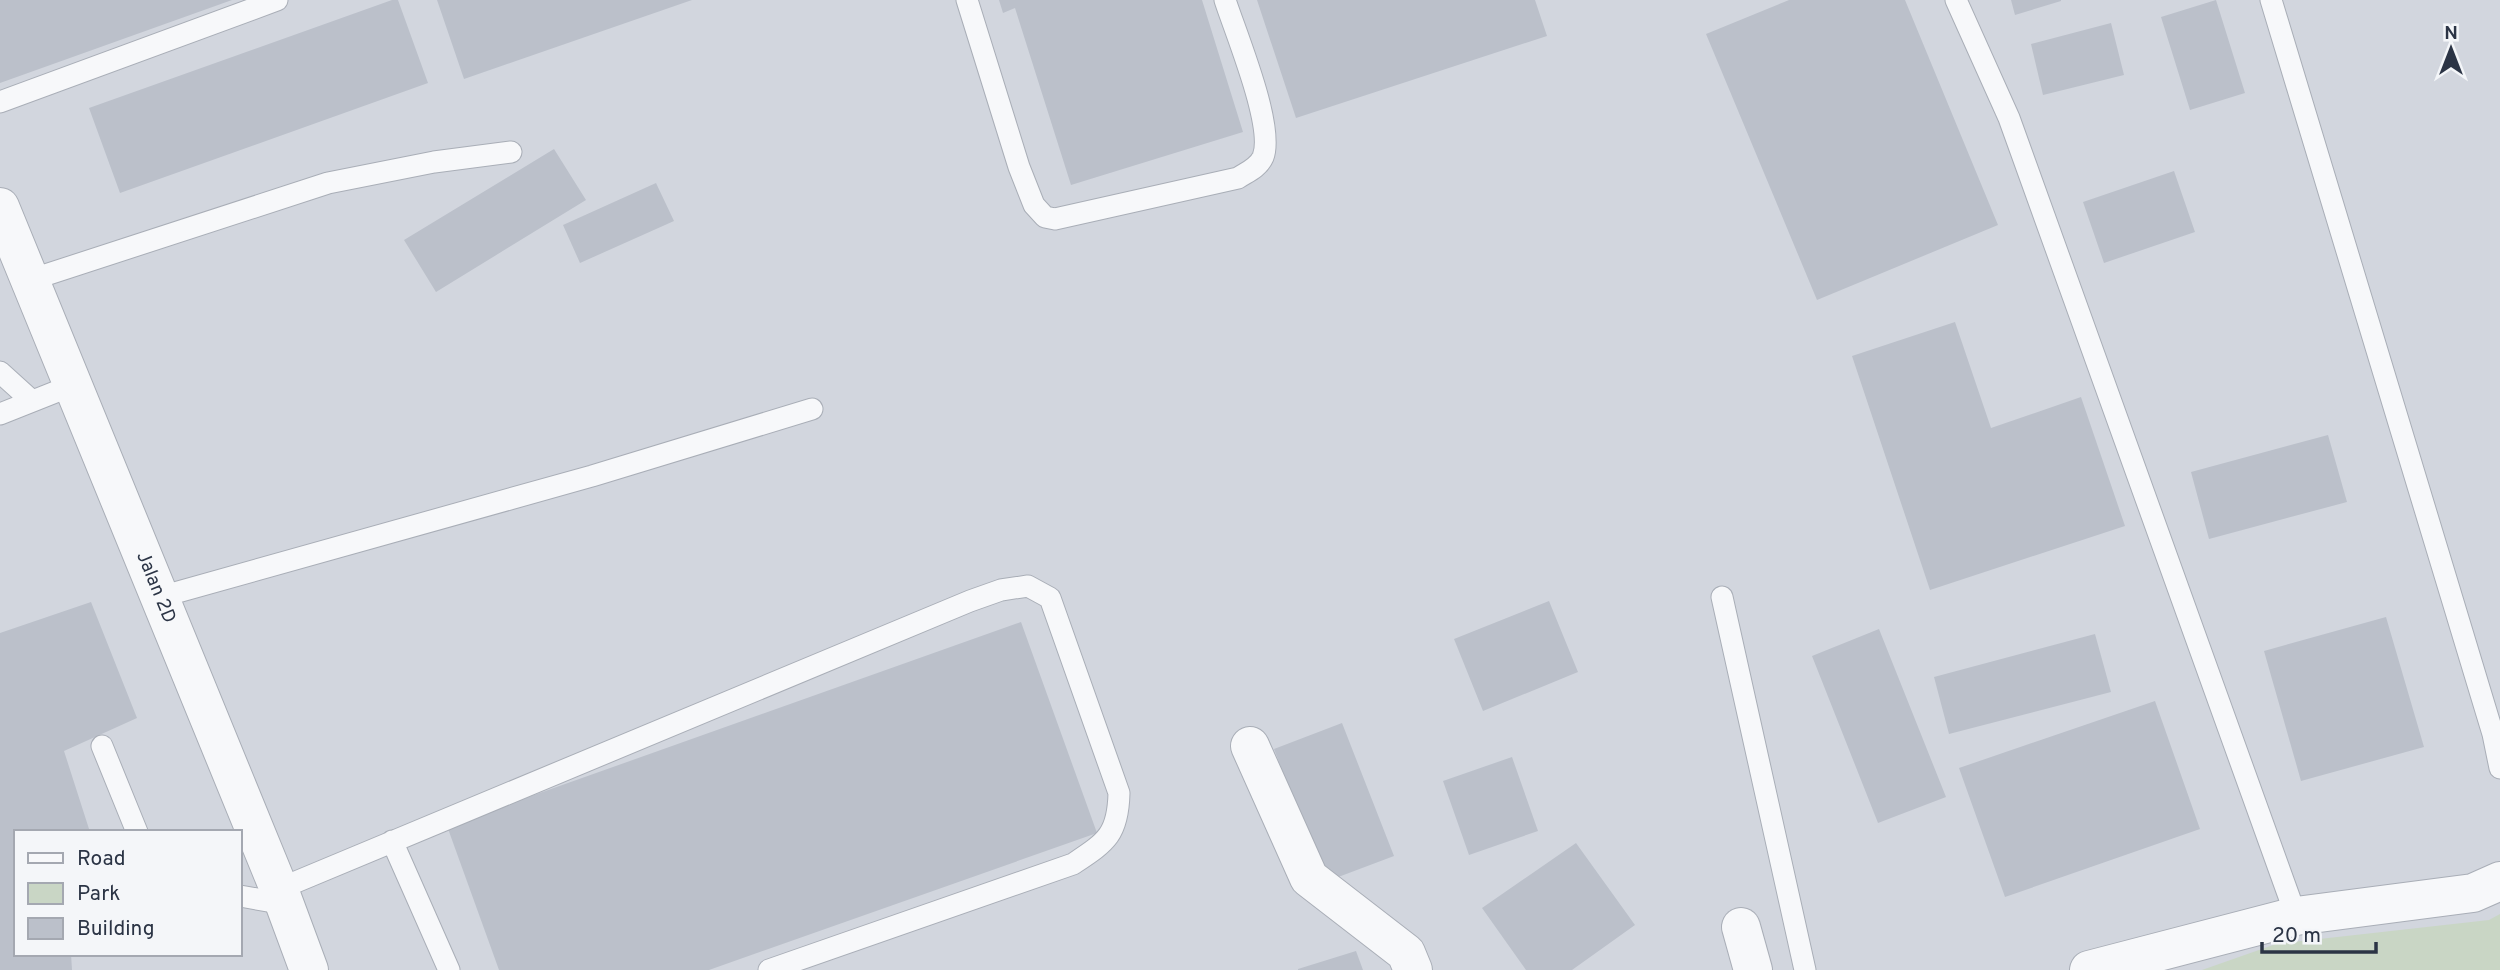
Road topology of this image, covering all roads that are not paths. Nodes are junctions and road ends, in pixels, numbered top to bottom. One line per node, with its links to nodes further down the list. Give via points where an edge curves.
1 (276, 0): 6 (lane)
2 (967, 0): 3 (lane, via 1034,205 1045,217 1055,219 1238,178 1258,166 1267,129)
3 (1225, 0)
4 (1956, 0): 25 (lane, via 2009,118)
5 (2271, 0): 19 (lane)
6 (0, 102)
7 (511, 152): 9 (lane, via 328,183)
8 (0, 207): 9 (street, Jalan 2D)
9 (30, 280): 11 (street, Jalan 2D)
10 (0, 372): 12 (lane)
11 (73, 385): 12 (lane); 15 (street, Jalan 2D)
12 (32, 401): 14 (lane)
13 (812, 409): 15 (lane)
14 (0, 414)
15 (160, 597): 24 (street, Jalan 2D)
16 (1722, 597): 32 (lane)
17 (102, 746): 20 (lane)
18 (1250, 746): 30 (street, via 1309,878 1406,953)
19 (2500, 768)
20 (136, 830)
21 (393, 841): 24 (lane); 28 (lane); 29 (lane, via 970,601 1028,586 1050,598 1119,793 1118,818 1106,842 1073,863)
22 (2500, 881): 25 (street, via 2473,893)
23 (242, 896): 24 (lane)
24 (282, 896): 27 (street, Jalan 2D)
25 (2296, 916): 33 (street)
26 (1741, 927): 31 (street)
27 (309, 970)
28 (449, 970)
29 (769, 970)
30 (1413, 970)
31 (1753, 970)
32 (1805, 970)
33 (2089, 970)

